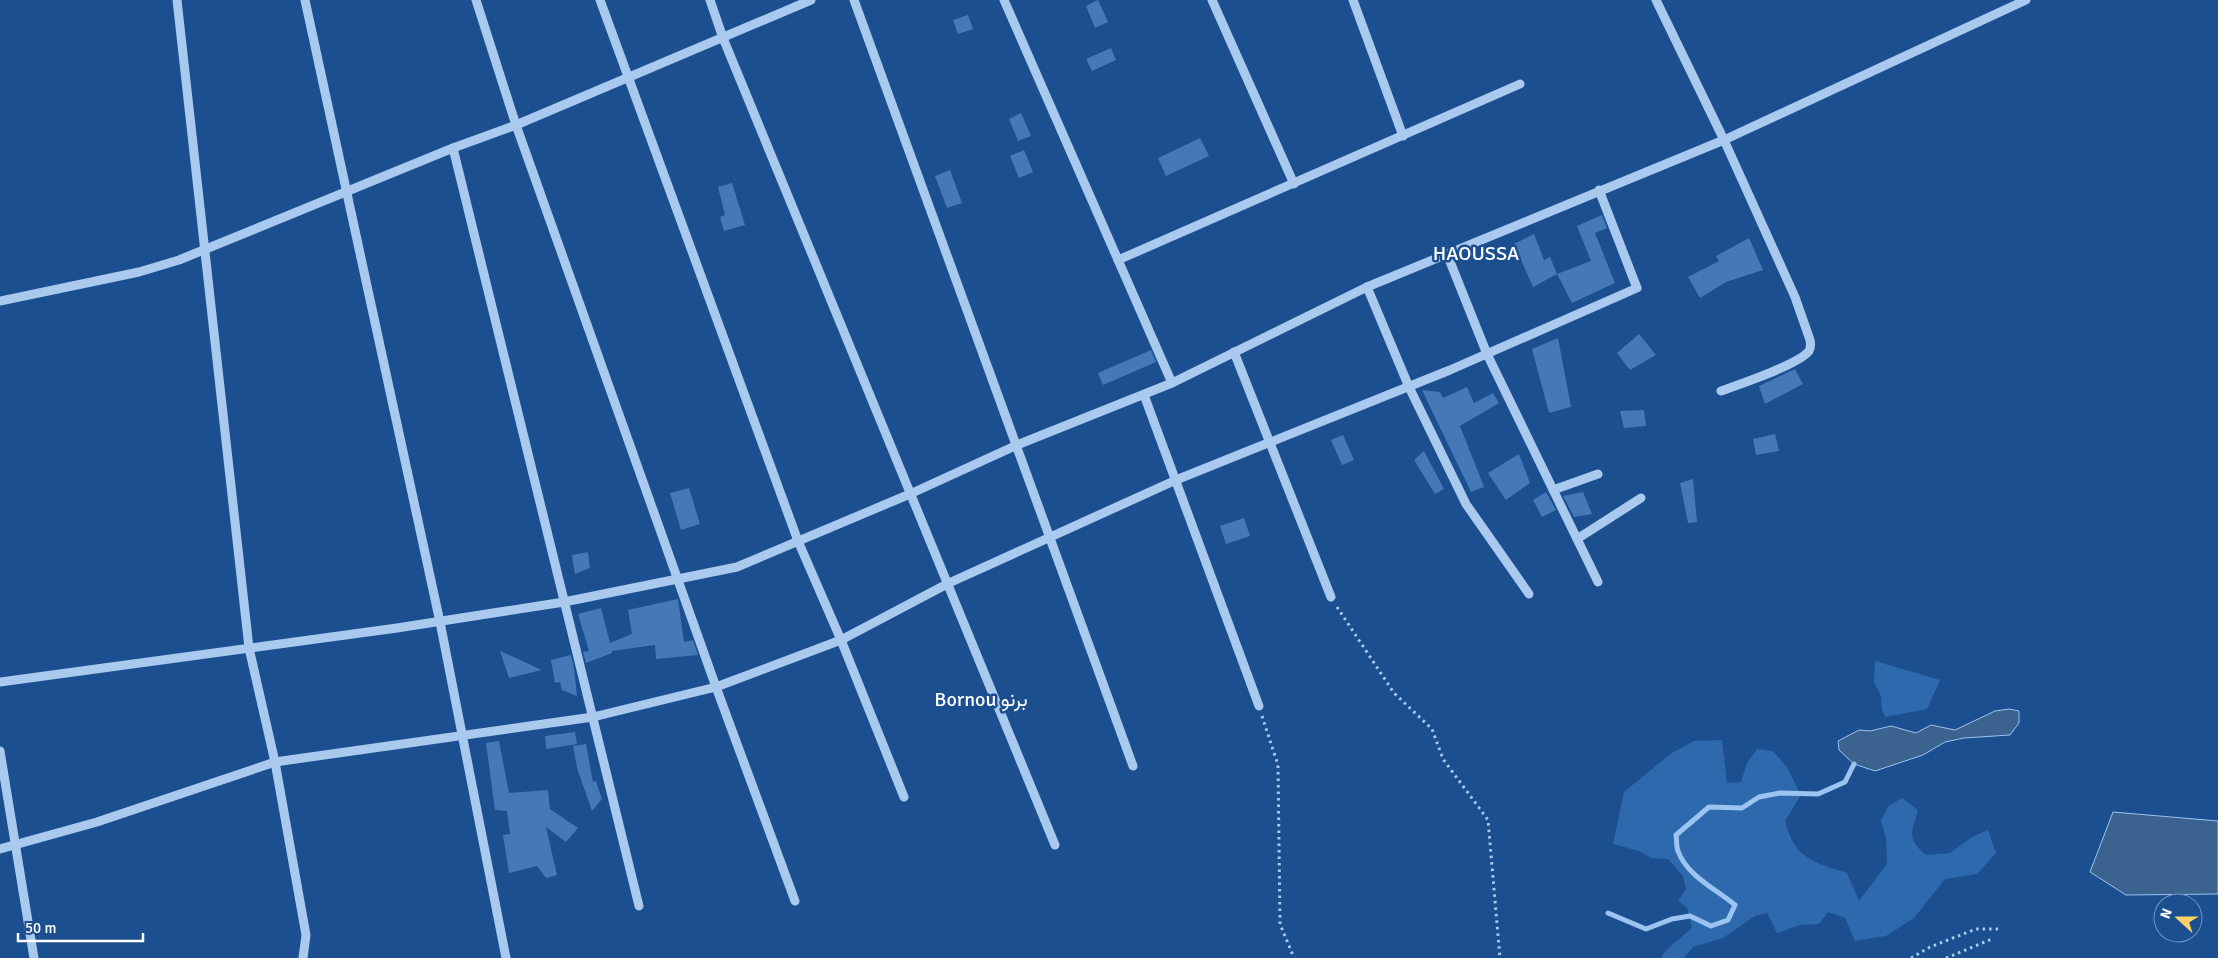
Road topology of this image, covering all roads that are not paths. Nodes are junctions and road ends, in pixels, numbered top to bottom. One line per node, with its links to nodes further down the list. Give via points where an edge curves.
1 (177, 0): 23 (street)
2 (305, 0): 22 (street)
3 (476, 0): 16 (street)
4 (600, 0): 14 (street)
5 (710, 0): 13 (street)
6 (811, 0): 13 (street)
7 (854, 0): 35 (street)
8 (1004, 0): 25 (street)
9 (1212, 0): 20 (street)
10 (1353, 0): 17 (street)
11 (1656, 0): 18 (street)
12 (2026, 0): 18 (street)
13 (723, 38): 14 (street); 39 (street)
14 (628, 78): 16 (street); 43 (street)
15 (1520, 84): 17 (street)
16 (516, 125): 19 (street); 44 (street)
17 (1403, 136): 20 (street)
18 (1724, 140): 21 (street); 32 (street, via 1796,297 1811,347 1808,353 1794,362)
19 (454, 148): 22 (street); 49 (street)
20 (1294, 184): 25 (street)
21 (1599, 190): 24 (street); 29 (street, via 1637,288)
22 (347, 192): 23 (street); 50 (street)
23 (204, 251): 27 (street, via 139,272); 52 (street)
24 (1447, 254): 26 (street); 29 (street)
25 (1118, 260): 30 (street)
26 (1367, 287): 28 (street); 31 (street)
27 (0, 301)
28 (1234, 352): 30 (street); 34 (street)
29 (1487, 354): 31 (street); 38 (street)
30 (1172, 383): 33 (street)
31 (1409, 387): 34 (street); 47 (street, via 1466,504)
32 (1722, 391)
33 (1144, 395): 35 (street); 37 (street)
34 (1269, 443): 37 (street); 48 (street)
35 (1017, 445): 39 (street); 41 (street)
36 (1598, 474): 38 (street)
37 (1176, 480): 41 (street); 55 (street)
38 (1553, 490): 42 (street)
39 (910, 494): 43 (street); 45 (street)
40 (1641, 498): 42 (street)
41 (1050, 537): 45 (street); 60 (street)
42 (1577, 539): 46 (street)
43 (798, 541): 44 (street, via 737,567); 51 (street)
44 (679, 579): 49 (street); 54 (street)
45 (949, 582): 51 (street); 62 (street)
46 (1598, 582)
47 (1529, 594)
48 (1331, 598)
49 (564, 602): 50 (street); 56 (street)
50 (440, 622): 52 (street); 57 (street)
51 (841, 640): 54 (street); 61 (street)
52 (249, 648): 53 (street); 59 (street)
53 (0, 682)
54 (716, 688): 56 (street); 65 (street)
55 (1259, 706)
56 (593, 717): 57 (street); 66 (street)
57 (463, 736): 59 (street); 69 (street)
58 (0, 751): 63 (street)
59 (275, 762): 63 (street); 68 (street, via 306,935)
60 (1133, 766)
61 (904, 797)
62 (1055, 845)
63 (15, 846): 64 (street); 67 (street)
64 (0, 849)
65 (795, 901)
66 (639, 906)
67 (34, 958)
68 (303, 958)
69 (506, 958)

